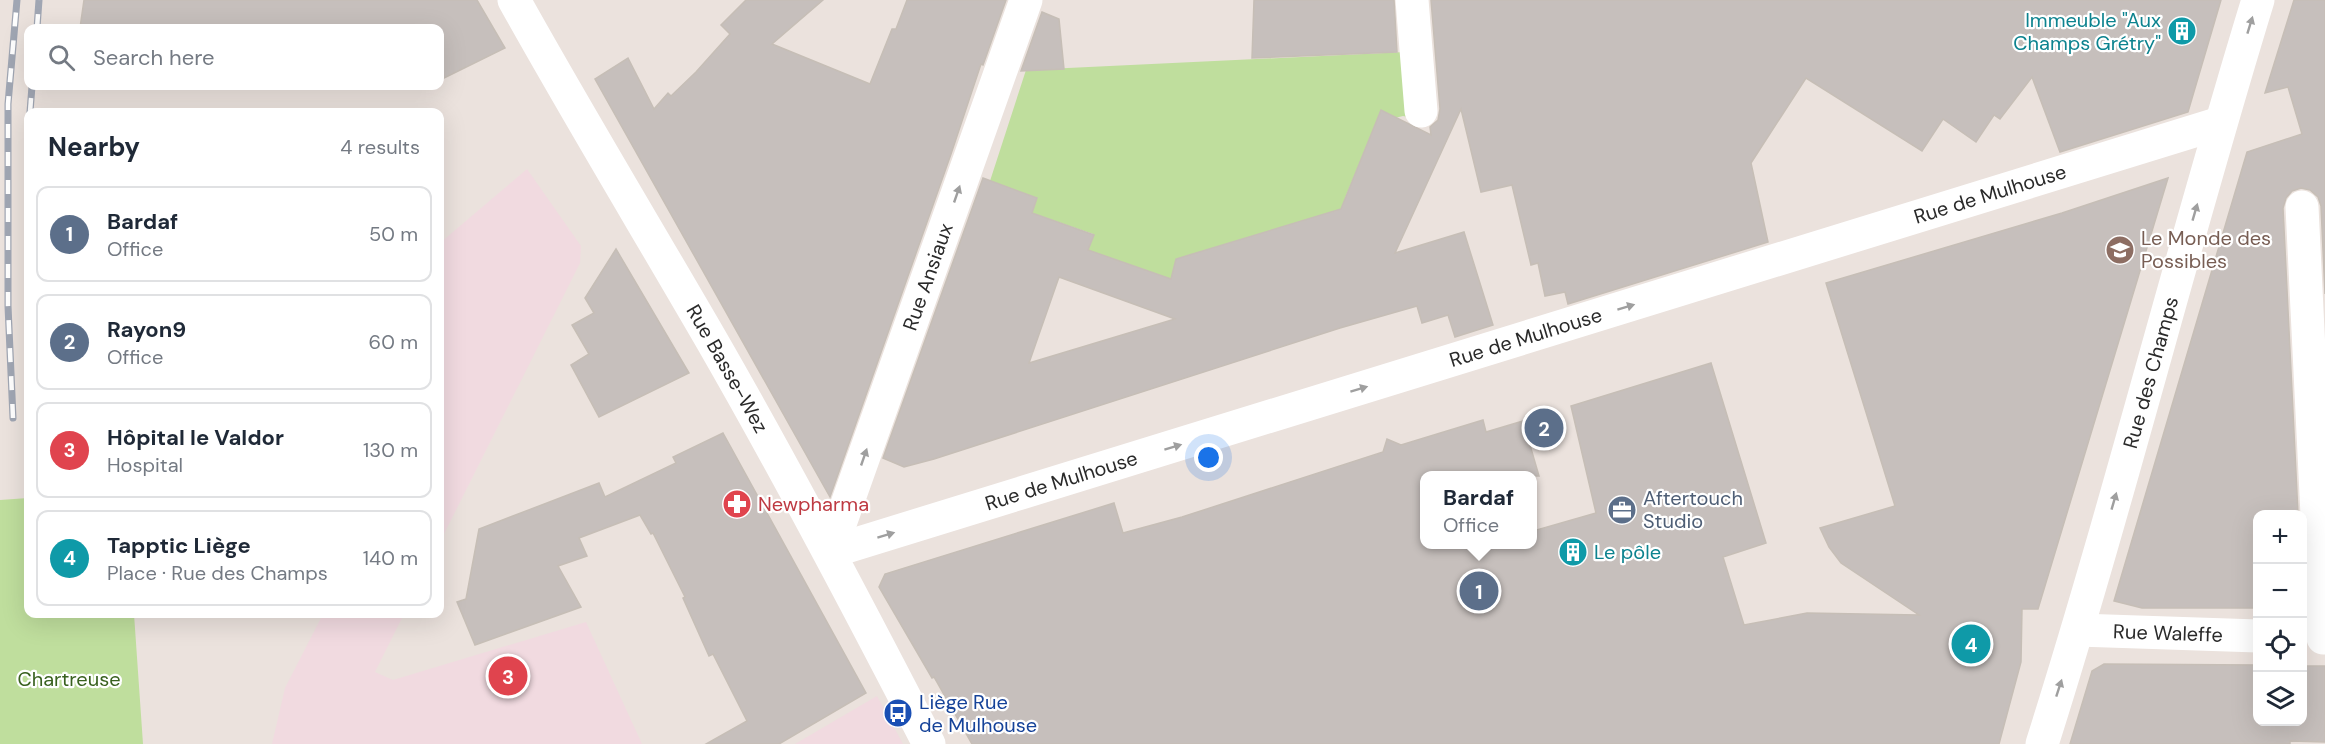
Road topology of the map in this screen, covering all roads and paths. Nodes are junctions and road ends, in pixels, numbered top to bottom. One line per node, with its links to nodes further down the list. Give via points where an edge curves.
1 (514, 0): 8 (street, Rue Basse-Wez)
2 (1026, 0): 8 (street, Rue Ansiaux, one-way to 2)
3 (1412, 0): 5 (street)
4 (2258, 0): 6 (street, Rue des Champs, one-way to 4)
5 (1421, 111)
6 (2220, 123): 8 (street, Rue de Mulhouse, one-way to 6); 9 (street, Rue des Champs, one-way to 6)
7 (2302, 207): 11 (street)
8 (830, 552): 12 (street, Rue Basse-Wez)
9 (2078, 630): 10 (street, Rue Waleffe); 13 (street, Rue des Champs, one-way to 9)
10 (2253, 636)
11 (2317, 638)
12 (929, 744)
13 (2042, 744)

